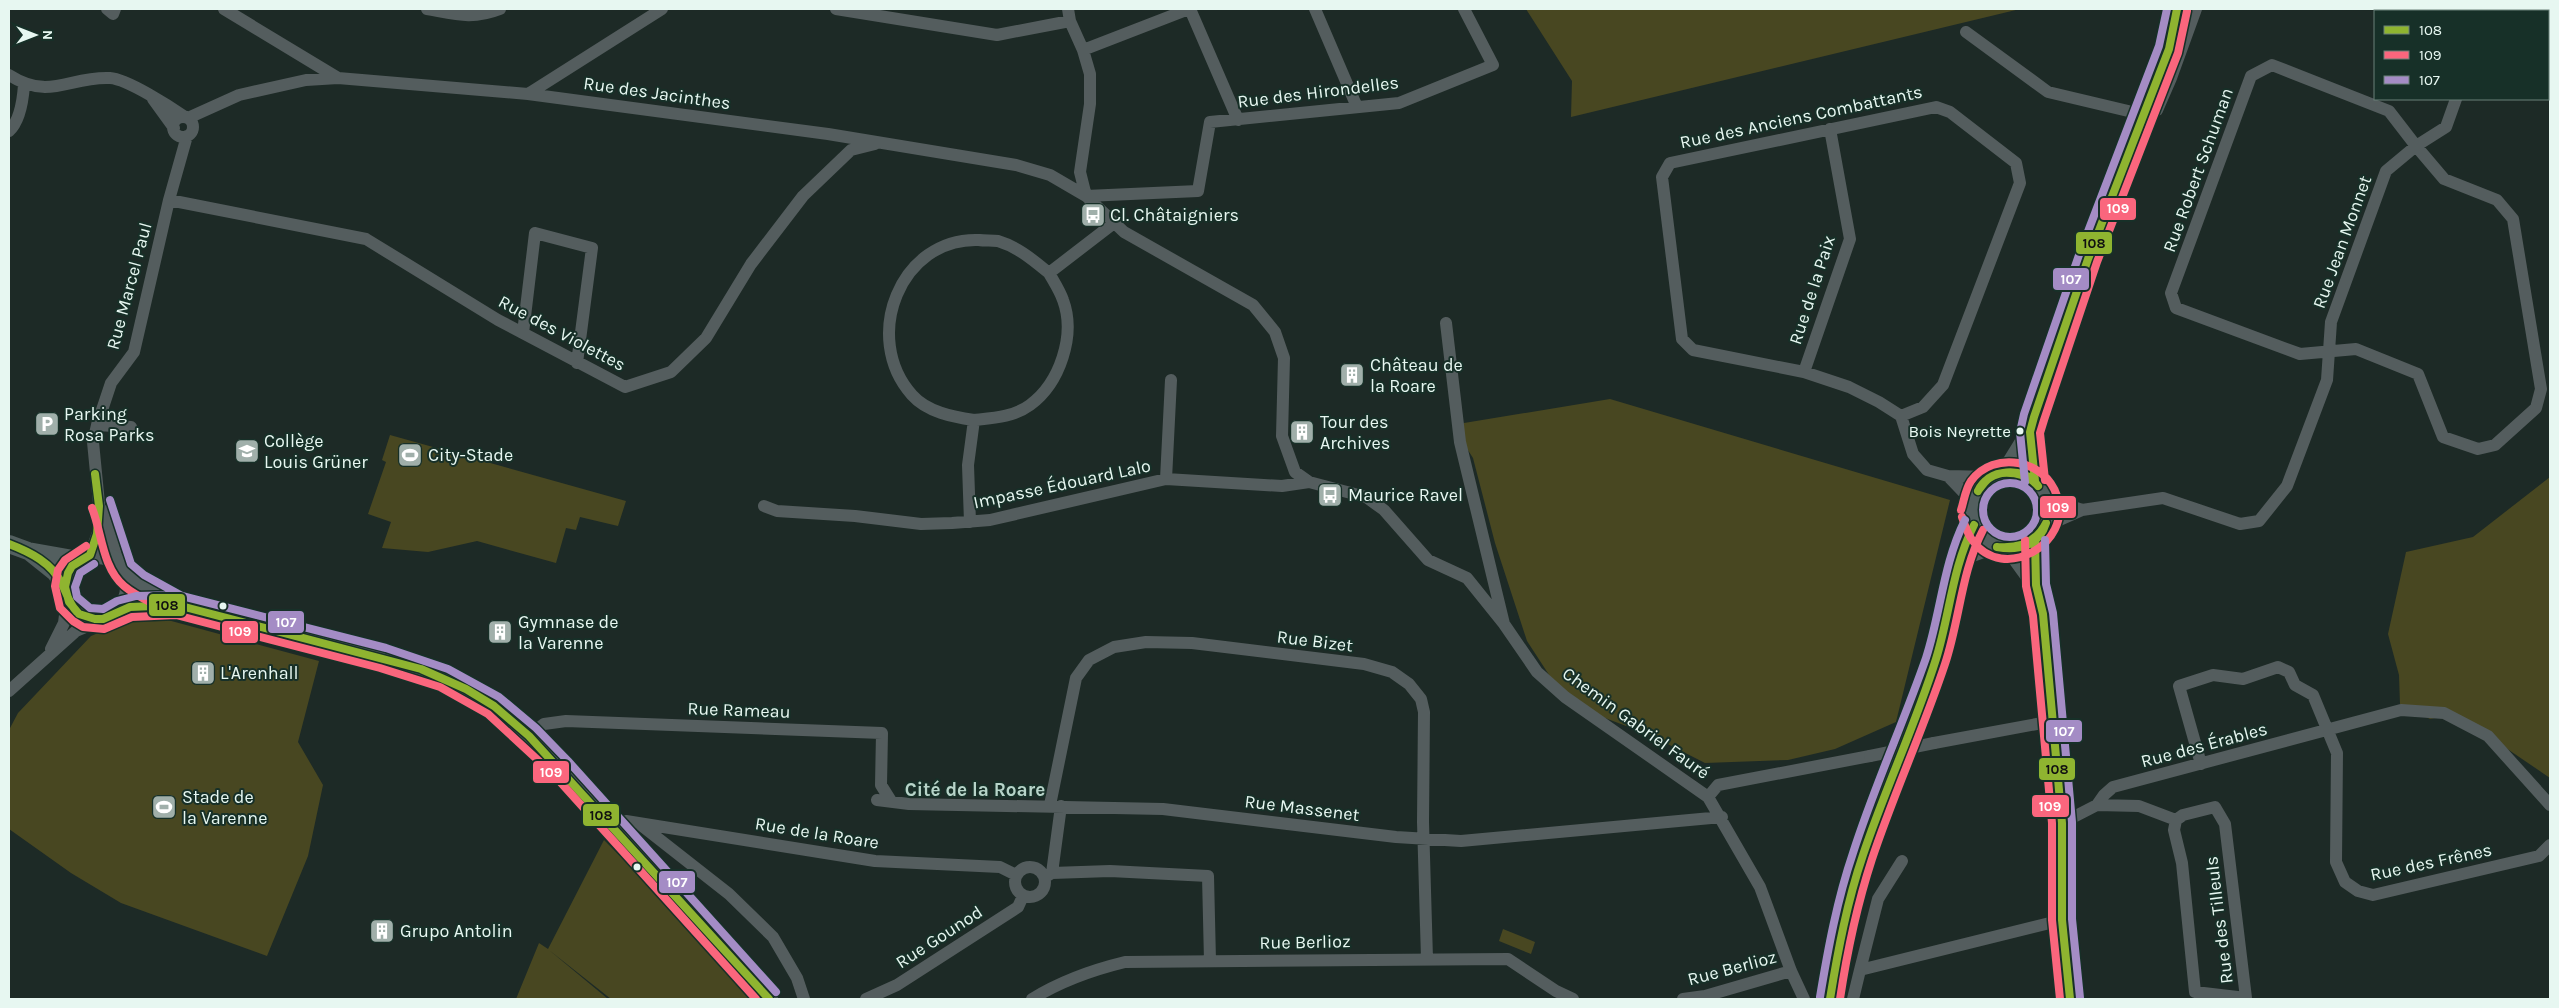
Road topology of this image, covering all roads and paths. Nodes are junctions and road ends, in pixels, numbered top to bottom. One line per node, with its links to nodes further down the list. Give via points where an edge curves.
1 (107, 9): 2 (street, via 113,14)
2 (116, 9)
3 (224, 9): 17 (street)
4 (427, 9): 5 (street, via 470,17)
5 (500, 9)
6 (836, 9): 13 (street, via 997,35)
7 (1190, 9): 15 (street); 23 (street)
8 (1315, 9): 21 (street)
9 (1464, 9): 21 (street, Rue des Hirondelles, via 1494,65 1399,103)
10 (2177, 9): 22 (main road, via 2169,49)
11 (2196, 9): 22 (street, via 2157,110)
12 (654, 11): 19 (street)
13 (1069, 15): 15 (street)
14 (1966, 32): 22 (street, via 2048,92)
15 (1082, 50): 29 (street, via 1090,74 1090,104 1080,172)
16 (9, 75): 18 (street, Rue Marcel Paul)
17 (338, 78): 19 (street, Rue des Jacinthes); 24 (street, Rue des Jacinthes, via 306,80 238,95)
18 (24, 85): 24 (street, Rue Marcel Paul, via 52,87 110,78 126,81 153,98); 26 (street, via 23,101)
19 (528, 94): 27 (street, Rue des Jacinthes)
20 (2456, 100): 28 (street, Rue Jean Monnet, via 2446,128)
21 (1357, 107): 23 (street, Rue des Hirondelles)
22 (2145, 115): 43 (main road, via 2069,312)
23 (1238, 120): 29 (street, Rue des Hirondelles, via 1210,122 1198,191)
24 (184, 127): 30 (street, Rue Marcel Paul, via 180,159)
25 (1830, 129): 37 (street, Rue de la Paix, via 1850,239); 37 (street, Rue des Anciens Combattants, via 1670,163 1662,177 1682,339 1693,350); 39 (street, Rue des Anciens Combattants, via 1936,107 1950,112 2016,163 2020,183 1943,385 1923,406)
26 (9, 131)
27 (880, 142): 29 (street, Rue des Jacinthes, via 1016,165 1050,175); 36 (street, Rue des Violettes, via 850,150 803,196 751,264 706,338 671,372 625,387)
28 (2416, 146): 35 (street, Rue Jean Monnet, via 2386,171 2331,322); 35 (street, via 2444,179 2497,200 2513,219 2540,389 2536,408 2495,445 2478,448 2443,437 2418,374 2356,349); 35 (street, Rue Robert Schuman, via 2390,111 2272,65 2251,76 2171,293 2176,308 2300,354)
29 (1086, 196): 31 (street, Rue des Jacinthes)
30 (169, 200): 34 (street, Rue des Violettes, via 366,239); 41 (street, Rue Marcel Paul, via 134,352 111,383)
31 (1114, 223): 32 (street); 47 (street, Rue des Jacinthes, via 1124,232 1253,305 1275,332 1284,358 1282,436 1295,472)
32 (1049, 273): 40 (street, via 1064,301 1068,326 1064,354 1050,383 1030,405 1004,416); 40 (street, via 1024,253 997,241 961,240 929,254 904,277 889,315 888,346 896,370 912,395 935,410)
33 (1446, 323): 70 (street, Chemin Gabriel Fauré, via 1460,442)
34 (523, 333): 36 (street, Rue des Violettes); 36 (street, via 535,233 592,248)
35 (2329, 352): 53 (street, Rue Jean Monnet, via 2327,380 2287,486 2259,521 2240,524 2163,498)
36 (577, 363)
37 (1804, 372): 39 (street, Rue des Anciens Combattants, via 1849,388)
38 (1171, 380): 46 (street)
39 (1901, 416): 45 (street, via 1913,454 1927,470)
40 (974, 420): 54 (street, via 968,465)
41 (96, 425): 42 (street); 51 (street, Rue Marcel Paul, via 93,442)
42 (132, 426)
43 (2030, 432): 44 (main road); 48 (main road)
44 (1998, 474): 45 (street); 48 (main road, via 2019,472); 50 (main road, via 1976,490)
45 (1948, 476): 50 (street)
46 (1166, 479): 47 (street, Impasse Édouard Lalo, via 1282,486); 54 (street, Impasse Édouard Lalo)
47 (1309, 482): 70 (street, via 1366,497 1384,510 1428,560 1467,578)
48 (2035, 482): 49 (main road)
49 (2047, 498): 53 (street, Rue Jean Monnet); 56 (main road)
50 (1972, 501): 55 (main road)
51 (101, 504): 61 (street, Rue Marcel Paul, via 101,524); 62 (street, Rue Marcel Paul, via 108,518)
52 (764, 506): 54 (street, Impasse Édouard Lalo, via 777,511 921,524)
53 (2082, 510): 56 (street, Rue Jean Monnet)
54 (970, 522)
55 (1974, 524): 59 (main road, via 1980,535); 63 (main road, via 1963,542)
56 (2046, 526): 57 (main road)
57 (2035, 540): 59 (main road, via 2026,546); 65 (main road)
58 (9, 544): 60 (main road)
59 (2002, 547): 63 (main road, via 1972,553); 65 (main road)
60 (28, 551): 61 (main road); 66 (main road, via 56,573)
61 (84, 558): 62 (main road, via 102,554); 66 (main road, via 70,569)
62 (118, 562): 64 (main road)
63 (1956, 566): 107 (main road, via 1937,658 1868,838 1848,904)
64 (129, 577): 67 (main road); 68 (main road, via 129,596)
65 (2036, 585): 73 (main road, via 2044,614)
66 (66, 594): 69 (main road, via 79,614); 71 (street, via 64,623)
67 (177, 604): 68 (main road, via 152,603); 75 (main road, via 421,669 466,689 494,706)
68 (121, 610): 69 (main road)
69 (102, 620): 71 (street, via 76,632)
70 (1504, 624): 77 (street, Chemin Gabriel Fauré, via 1536,672 1565,697)
71 (49, 654): 72 (street)
72 (9, 691)
73 (2053, 721): 77 (street, bridge, via 1718,785); 86 (main road)
74 (2327, 730): 76 (street, Rue des Érables); 76 (street, Rue des Frênes, via 2313,695 2295,685 2289,672 2278,667 2242,679 2214,675 2179,686); 81 (street, via 2401,710 2444,713 2488,736); 89 (street, Rue des Frênes, via 2337,753 2336,862 2345,882 2358,891 2373,895 2539,856)
75 (529, 736): 79 (street, Rue Rameau, via 544,724 566,721 882,733 881,785); 87 (main road)
76 (2201, 764): 80 (street, Rue des Érables, via 2113,787)
77 (1708, 797): 83 (street, Chemin Gabriel Fauré)
78 (877, 800): 79 (street, Rue Massenet)
79 (891, 801): 82 (street, Rue Massenet)
80 (2097, 805): 84 (street, via 2139,806); 86 (street)
81 (2550, 805)
82 (1056, 806): 88 (street, Rue Massenet, via 1163,809); 88 (street, Rue Bizet, via 1076,678 1090,660 1114,647 1146,642 1192,643 1364,664 1392,672 1409,684 1421,699 1424,712); 92 (street, Rue Bizet)
83 (1722, 817): 88 (street, Rue Massenet, via 1461,841); 98 (street, Chemin Gabriel Fauré, via 1760,887)
84 (2176, 820): 99 (street, Rue des Tilleuls, via 2174,830 2182,863 2195,992); 99 (street, Rue des Tilleuls, via 2183,815 2215,807 2225,824 2246,998)
85 (639, 823): 87 (street, Rue de la Roare, via 626,821); 91 (street, Rue de la Roare, via 875,861 1000,868); 101 (street, via 729,894 774,937 797,978)
86 (2062, 823): 94 (main road)
87 (614, 826): 100 (main road)
88 (1424, 840): 95 (street, Rue Bizet)
89 (2550, 845)
90 (1902, 861): 97 (street, via 1878,899)
91 (1016, 874): 92 (street, Rue de la Roare, via 1026,867 1034,867); 93 (street, via 1015,887)
92 (1048, 875): 93 (street, via 1043,890 1037,896); 96 (street, Rue de la Roare, via 1110,871 1208,876)
93 (1023, 896): 102 (street, Rue Gounod, via 1018,907 897,985)
94 (2062, 920): 97 (street); 109 (main road)
95 (1427, 959): 96 (street, Rue Berlioz); 104 (street, Rue Berlioz, via 1508,959)
96 (1210, 961): 103 (street, Rue Berlioz, via 1125,962 1089,971)
97 (1860, 970): 108 (street)
98 (1790, 971): 105 (street, Rue Berlioz, via 1705,996); 106 (street, Chemin Gabriel Fauré)
99 (2207, 996)
100 (769, 999)
101 (804, 999)
102 (866, 999)
103 (1032, 999)
104 (1573, 999)
105 (1683, 999)
106 (1804, 999)
107 (1830, 999)
108 (1853, 999)
109 (2070, 999)

